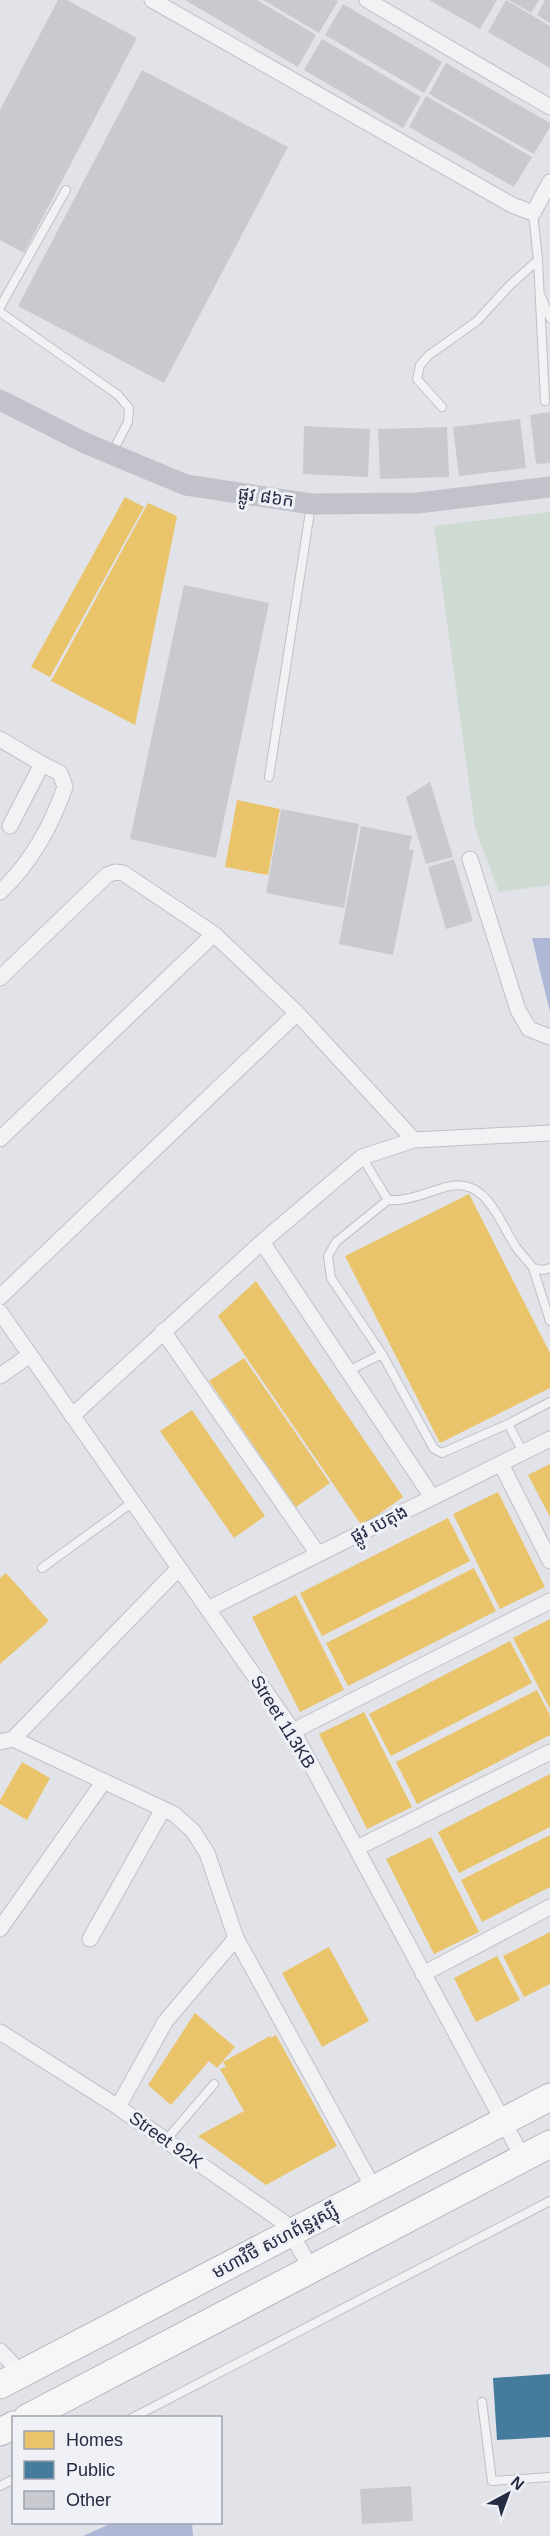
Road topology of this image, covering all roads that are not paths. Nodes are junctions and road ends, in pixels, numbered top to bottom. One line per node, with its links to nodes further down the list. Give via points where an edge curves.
1 (367, 0): 3 (street)
2 (156, 1): 6 (street, via 512,205)
3 (550, 107)
4 (550, 182): 6 (street)
5 (66, 190): 9 (lane)
6 (533, 213): 7 (lane)
7 (538, 260): 8 (lane); 14 (lane, via 477,321 420,365 417,379)
8 (539, 291): 11 (lane); 13 (lane)
9 (0, 307)
10 (0, 312): 15 (lane, via 118,395 129,408 128,422)
11 (550, 318)
12 (0, 400): 15 (street, ផ្លូវ ៨៦ក)
13 (544, 401)
14 (442, 407)
15 (111, 454): 17 (street, ផ្លូវ ៨៦ក, via 186,485)
16 (550, 487): 17 (street, ផ្លូវ ៨៦ក, via 418,503)
17 (312, 504): 20 (lane)
18 (0, 739): 19 (street)
19 (42, 764): 21 (street); 23 (street, via 60,773 65,787 41,842 16,878)
20 (268, 777)
21 (10, 826)
22 (470, 859): 27 (street, via 518,1010 529,1029)
23 (0, 892)
24 (214, 934): 25 (street, via 123,873 115,872 107,875); 26 (street); 29 (street)
25 (0, 978)
26 (297, 1013): 30 (street); 36 (street)
27 (550, 1037)
28 (550, 1134): 30 (street)
29 (0, 1139)
30 (414, 1140): 31 (street)
31 (362, 1157): 32 (lane); 33 (street)
32 (388, 1200): 34 (lane, via 398,1201 458,1184 471,1187 483,1195); 40 (lane, via 336,1242 328,1256 331,1278)
33 (262, 1242): 39 (street); 42 (street)
34 (533, 1268): 35 (lane); 38 (lane)
35 (550, 1268)
36 (0, 1297)
37 (0, 1312): 41 (street, Street 113KB)
38 (550, 1321)
39 (164, 1331): 45 (street); 52 (street)
40 (382, 1354): 42 (lane); 46 (lane, via 421,1429 439,1453)
41 (30, 1355): 43 (street); 45 (street, Street 113KB)
42 (348, 1371): 50 (street)
43 (0, 1376)
44 (550, 1402): 46 (lane)
45 (72, 1416): 51 (street, Street 113KB)
46 (508, 1424): 48 (lane)
47 (550, 1439): 48 (street, ផ្លូវ បេតុង)
48 (523, 1452): 49 (street, ផ្លូវ បេតុង)
49 (501, 1464): 50 (street, ផ្លូវ បេតុង); 53 (street)
50 (432, 1497): 52 (street, ផ្លូវ បេតុង)
51 (133, 1502): 54 (lane); 55 (street, Street 113KB)
52 (318, 1554): 57 (street, ផ្លូវ បេតុង)
53 (550, 1561)
54 (42, 1568)
55 (179, 1568): 57 (street, Street 113KB); 59 (street)
56 (550, 1601): 58 (street)
57 (208, 1609): 58 (street, Street 113KB)
58 (293, 1731): 63 (street, Street 113KB)
59 (7, 1740): 61 (street)
60 (550, 1752): 63 (street)
61 (104, 1780): 62 (street); 65 (street)
62 (163, 1809): 66 (street, via 193,1831 207,1853); 67 (street)
63 (357, 1848): 68 (street, Street 113KB)
64 (550, 1907): 68 (street)
65 (0, 1929)
66 (237, 1938): 72 (street, via 165,2022); 77 (street)
67 (90, 1939)
68 (423, 1974): 73 (street, Street 113KB)
69 (0, 2032): 72 (street, Street 92K)
70 (214, 2084): 74 (lane)
71 (550, 2097): 73 (highway, មហាវិថី សហព័ន្ធរុស្ស៊ី)
72 (118, 2107): 74 (street, Street 92K)
73 (502, 2122): 76 (street, Street 113KB); 77 (highway, មហាវិថី សហព័ន្ធរុស្ស៊ី)
74 (166, 2140): 79 (street, Street 92K, via 286,2224)
75 (550, 2144): 76 (highway)
76 (523, 2158): 80 (highway)
77 (374, 2189): 79 (highway, មហាវិថី សហព័ន្ធរុស្ស៊ី)
78 (550, 2201): 85 (lane)
79 (291, 2234): 80 (street, Street 92K); 82 (highway, មហាវិថី សហព័ន្ធរុស្ស៊ី)
80 (311, 2269): 84 (highway)
81 (0, 2351): 82 (street)
82 (11, 2380)
83 (482, 2402): 86 (lane, via 492,2481)
84 (31, 2416)
85 (136, 2416)
86 (550, 2477)

